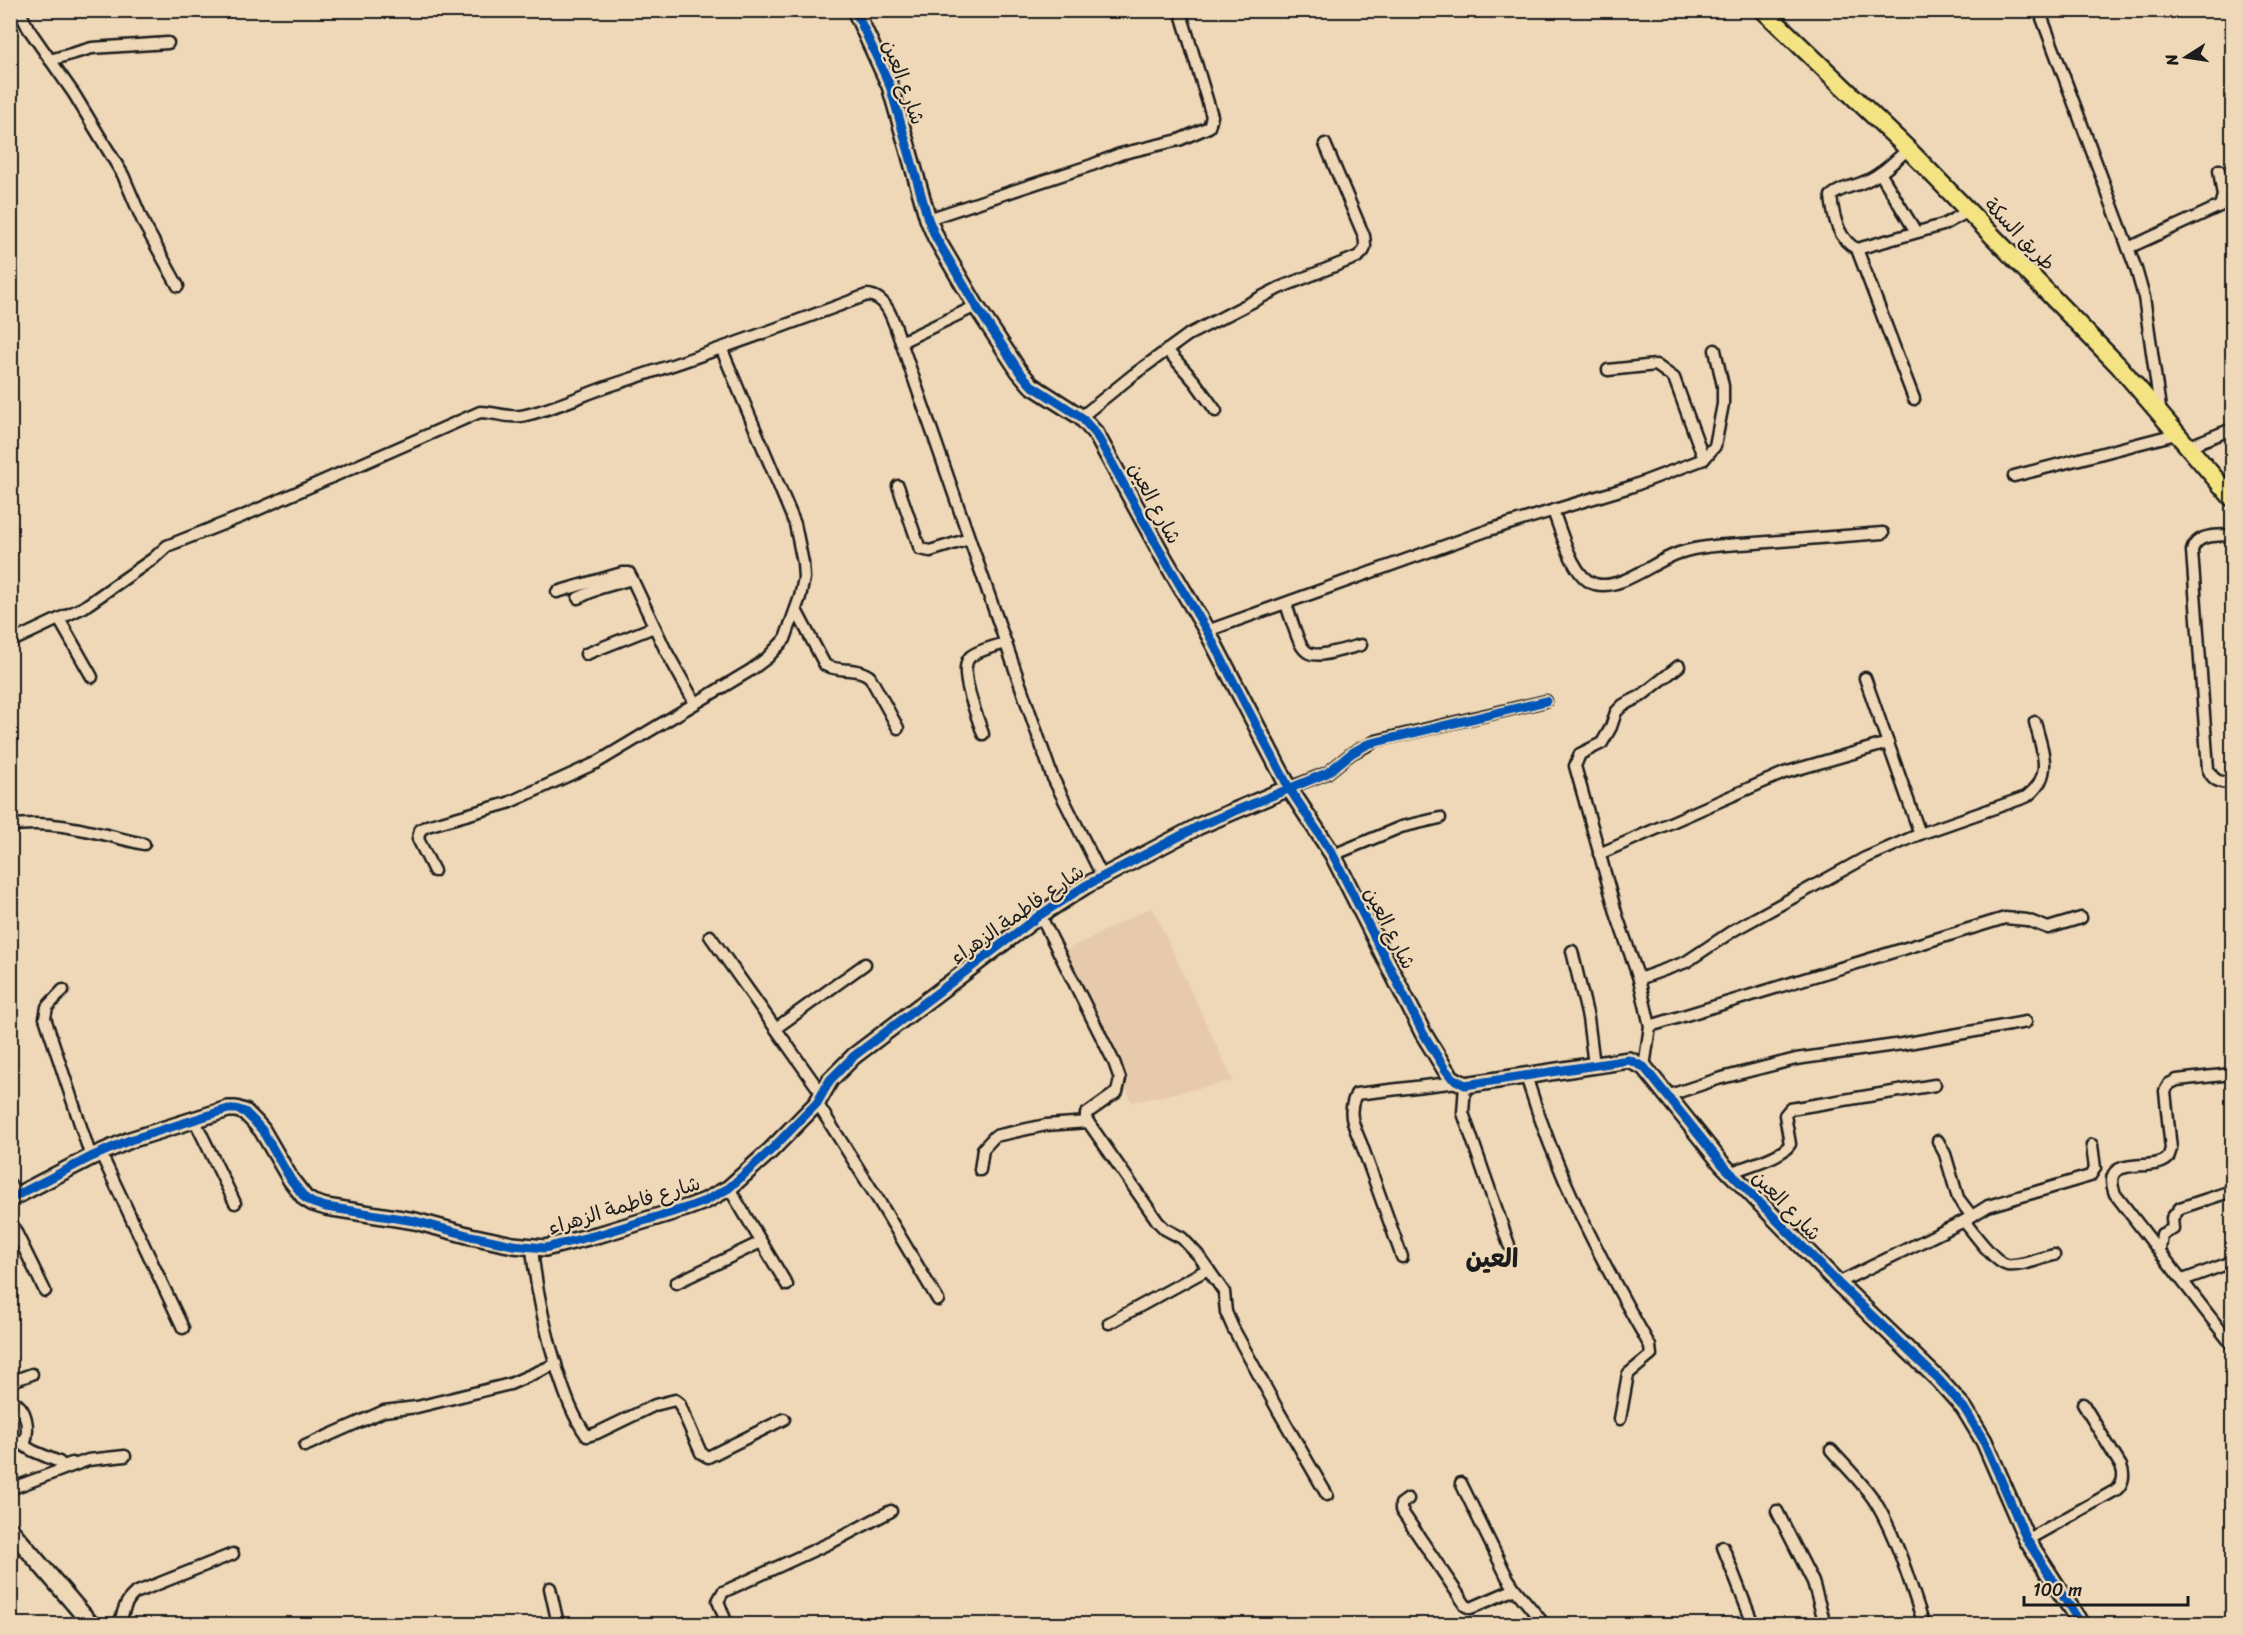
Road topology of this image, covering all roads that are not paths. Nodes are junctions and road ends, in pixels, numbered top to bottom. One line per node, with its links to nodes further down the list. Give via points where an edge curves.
1 (19, 10): 7 (street)
2 (855, 10): 13 (street, شارع العين, via 890,86)
3 (1180, 10): 13 (street, via 1212,116 1209,127 1179,140 1120,154)
4 (1763, 10): 9 (main road, طريق السكة)
5 (2039, 10): 15 (street)
6 (168, 43): 7 (street, via 92,48)
7 (50, 60): 17 (street, via 123,175)
8 (1325, 144): 21 (street, via 1364,236 1364,252 1279,288)
9 (1908, 149): 11 (street); 12 (main road, طريق السكة)
10 (2219, 170): 15 (street, via 2223,196 2220,206)
11 (1880, 173): 14 (street); 16 (street, via 1831,196 1841,237)
12 (1969, 211): 14 (street, via 1943,225); 27 (main road, طريق السكة, via 2119,366)
13 (928, 219): 18 (street, شارع العين)
14 (1916, 232): 16 (street)
15 (2128, 248): 27 (street, via 2144,297)
16 (1857, 249): 24 (street)
17 (178, 286)
18 (976, 306): 19 (street); 26 (street, شارع العين, via 1031,385)
19 (901, 342): 20 (street, via 886,306 867,295); 37 (street)
20 (722, 350): 42 (street, via 795,524 804,578); 43 (street, via 519,416 480,412 167,546 84,607)
21 (1167, 350): 25 (street); 26 (street)
22 (1715, 350): 30 (street, via 1723,404 1715,446)
23 (1608, 370): 30 (street, via 1656,365 1674,378)
24 (1914, 399)
25 (1216, 411)
26 (1081, 417): 45 (street, شارع العين, via 1101,441)
27 (2161, 418): 29 (main road, طريق السكة)
28 (2232, 429): 29 (street)
29 (2181, 441): 31 (street); 33 (main road, طريق السكة)
30 (1704, 459): 34 (street)
31 (2014, 476)
32 (898, 486): 37 (street, via 921,549 930,551)
33 (2232, 498)
34 (1553, 511): 35 (street, via 1577,571 1595,585 1631,578 1669,556 1705,547); 41 (street)
35 (1882, 533)
36 (2232, 535): 59 (street, via 2202,538 2192,551 2208,769 2215,780)
37 (969, 539): 47 (street)
38 (632, 579): 39 (street, via 629,573 622,573); 40 (street); 44 (street)
39 (557, 592)
40 (578, 598)
41 (1286, 604): 45 (street); 48 (street, via 1299,643 1310,655 1322,656)
42 (796, 610): 54 (street, via 778,649); 56 (street, via 825,665 833,670 863,671 870,677)
43 (59, 619): 46 (street); 51 (street)
44 (654, 627): 49 (street); 54 (street)
45 (1207, 630): 60 (street, شارع العين)
46 (10, 642)
47 (1006, 643): 57 (street, via 971,656 966,664 966,680); 68 (street, via 1052,776)
48 (1361, 645)
49 (585, 654)
50 (1679, 666): 65 (street, via 1623,705 1602,743 1580,754 1575,765)
51 (92, 677)
52 (1865, 678): 58 (street)
53 (1546, 701): 60 (street, via 1376,741 1327,772)
54 (695, 704): 67 (street, via 596,763 508,803 420,830 418,839)
55 (2035, 722): 63 (street, via 2044,769 2033,792)
56 (898, 729)
57 (983, 734)
58 (1888, 743): 63 (street); 65 (street, via 1784,772)
59 (2232, 783)
60 (1289, 788): 66 (street, شارع العين); 68 (street, شارع فاطمة الزهراء, via 1199,826)
61 (1440, 818): 66 (street, via 1401,827)
62 (10, 826): 64 (street, via 56,826)
63 (1920, 834): 74 (street, via 1797,894 1686,962)
64 (144, 844)
65 (1599, 854): 74 (street)
66 (1333, 855): 83 (street, شارع العين, via 1423,1033 1444,1069)
67 (434, 871)
68 (1102, 876): 69 (street, شارع فاطمة الزهراء)
69 (1040, 915): 86 (street, شارع فاطمة الزهراء, via 854,1056 837,1072); 88 (street, via 1119,1079 1120,1086 1112,1097 1086,1114)
70 (2080, 918): 77 (street, via 2048,928 2027,920 2005,918)
71 (710, 936): 78 (street)
72 (1572, 951): 79 (street, via 1588,1018)
73 (865, 964): 78 (street)
74 (1639, 979): 77 (street)
75 (63, 990): 91 (street, via 47,1007 45,1018)
76 (2026, 1022): 85 (street, via 1796,1059)
77 (1650, 1026): 80 (street)
78 (776, 1028): 86 (street)
79 (1594, 1065): 80 (street, via 1629,1060); 82 (street)
80 (1644, 1066): 85 (street, شارع العين)
81 (2232, 1074): 103 (street, via 2169,1083 2165,1091 2171,1149 2168,1158 2156,1165 2125,1166 2115,1174 2115,1194)
82 (1526, 1076): 83 (street); 123 (street, via 1550,1149 1584,1226 1650,1346 1651,1354 1628,1374)
83 (1461, 1083): 101 (street, via 1463,1113); 105 (street, via 1356,1094 1350,1107 1353,1125)
84 (1935, 1084): 93 (street, via 1790,1109 1785,1115 1788,1149)
85 (1667, 1096): 93 (street, شارع العين)
86 (820, 1098): 94 (street, شارع فاطمة الزهراء); 113 (street)
87 (194, 1119): 91 (street, شارع فاطمة الزهراء); 97 (street); 102 (street, شارع فاطمة الزهراء, via 228,1109 245,1112 262,1130 291,1180 313,1203)
88 (1088, 1122): 92 (street, via 1046,1125 995,1136 984,1149); 107 (street, via 1158,1222 1182,1238)
89 (1938, 1142): 98 (street)
90 (2092, 1145): 98 (street, via 2095,1168 2090,1176 1997,1203)
91 (96, 1156): 96 (street, شارع فاطمة الزهراء); 115 (street)
92 (980, 1170)
93 (1730, 1173): 110 (street, شارع العين)
94 (729, 1188): 100 (street); 102 (street, شارع فاطمة الزهراء, via 689,1208 558,1246)
95 (2232, 1191): 103 (street, via 2180,1208 2172,1218 2173,1229 2162,1234)
96 (12, 1193)
97 (235, 1203)
98 (1968, 1218): 104 (street, via 1997,1259 2005,1264); 110 (street)
99 (10, 1220): 112 (street)
100 (761, 1242): 109 (street); 111 (street)
101 (1509, 1245)
102 (532, 1248): 117 (street, via 537,1297)
103 (2160, 1250): 108 (street)
104 (2054, 1255)
105 (1402, 1257)
106 (2232, 1262): 108 (street)
107 (1208, 1269): 114 (street); 131 (street, via 1224,1292 1233,1328)
108 (2183, 1280): 116 (street)
109 (676, 1282)
110 (1838, 1283): 136 (street, شارع العين, via 1964,1408 1984,1441)
111 (788, 1284)
112 (45, 1291)
113 (938, 1300)
114 (1108, 1323)
115 (183, 1328)
116 (2232, 1345)
117 (556, 1364): 122 (street, via 574,1415 587,1436 675,1400 701,1453 708,1457); 125 (street, via 510,1384 417,1407 384,1411)
118 (32, 1374): 119 (street)
119 (10, 1382)
120 (10, 1400): 124 (street, via 25,1414 28,1430 25,1443)
121 (2083, 1404): 136 (street, via 2121,1466 2122,1483)
122 (784, 1419)
123 (1620, 1419)
124 (13, 1444): 128 (street, via 63,1466)
125 (304, 1446)
126 (1831, 1450): 148 (street, via 1881,1513)
127 (125, 1456): 128 (street)
128 (88, 1460): 130 (street)
129 (1461, 1483): 140 (street)
130 (10, 1489)
131 (1326, 1495)
132 (1408, 1499): 140 (street, via 1401,1504 1401,1510 1467,1606 1471,1608)
133 (891, 1511): 144 (street, via 723,1592 718,1600)
134 (1778, 1511): 147 (street, via 1813,1582)
135 (10, 1529): 141 (street)
136 (2027, 1540): 149 (street, شارع العين)
137 (1723, 1547): 146 (street)
138 (233, 1554): 142 (street, via 135,1593 123,1608)
139 (550, 1588): 143 (street)
140 (1515, 1589): 145 (street)
141 (91, 1624)
142 (119, 1624)
143 (558, 1624)
144 (727, 1624)
145 (1544, 1624)
146 (1753, 1624)
147 (1825, 1624)
148 (1924, 1624)
149 (2081, 1624)

